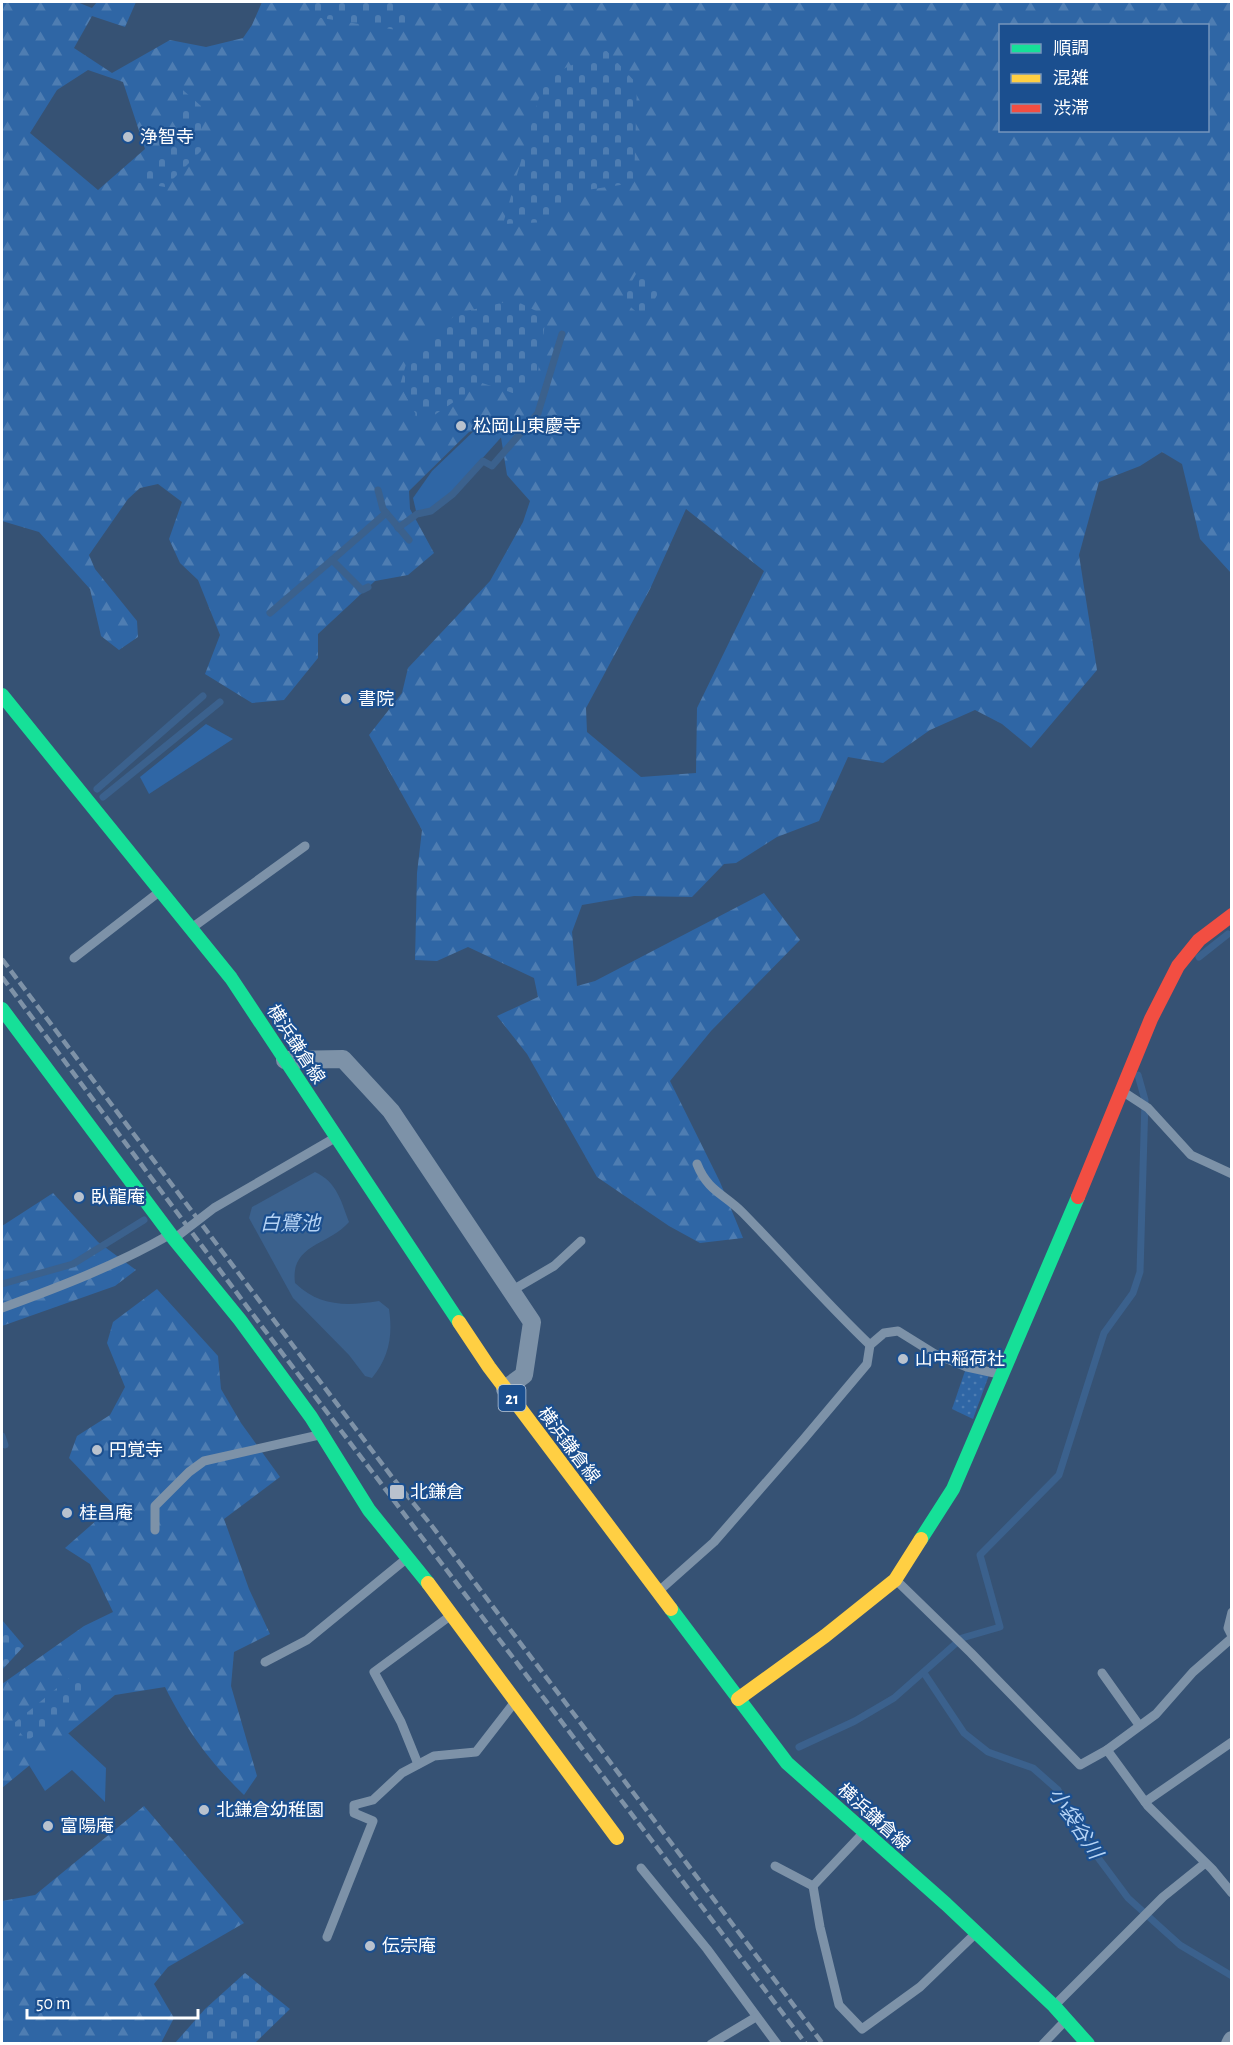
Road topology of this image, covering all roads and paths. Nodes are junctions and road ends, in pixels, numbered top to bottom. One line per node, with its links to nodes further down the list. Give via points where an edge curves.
1 (2, 695): 3 (street, 横浜鎌倉線 / 21)
2 (305, 846): 5 (lane)
3 (161, 891): 5 (street, 横浜鎌倉線 / 21); 6 (lane)
4 (1231, 917): 9 (street, via 1199,940 1178,966 1151,1019)
5 (191, 928): 8 (street, 横浜鎌倉線 / 21, via 231,978)
6 (74, 958)
7 (2, 1009): 13 (street)
8 (285, 1060): 10 (street, 横浜鎌倉線 / 21); 15 (street, via 343,1059 357,1073 391,1111)
9 (1123, 1092): 12 (lane, via 1148,1108 1191,1155); 18 (street)
10 (336, 1138): 13 (lane); 19 (street, 横浜鎌倉線 / 21)
11 (697, 1164): 17 (lane, via 710,1187 741,1210 818,1296)
12 (1232, 1174)
13 (172, 1236): 16 (lane, via 87,1277); 20 (street, via 240,1320)
14 (581, 1241): 15 (lane, via 554,1266)
15 (511, 1291): 19 (street, via 532,1322 524,1375)
16 (2, 1308)
17 (870, 1345): 18 (lane, via 884,1333 898,1331 935,1354); 24 (lane, via 867,1364 803,1440 714,1542)
18 (1001, 1375): 23 (street, via 953,1489)
19 (505, 1389): 24 (street, 横浜鎌倉線 / 21)
20 (322, 1435): 21 (lane, via 204,1461 155,1506); 22 (street, via 369,1510)
21 (155, 1530)
22 (408, 1558): 26 (street); 28 (lane, via 307,1640)
23 (895, 1580): 30 (street); 34 (lane, via 1080,1765)
24 (658, 1593): 30 (street, 横浜鎌倉線 / 21)
25 (1232, 1612): 27 (lane, via 1228,1628)
26 (452, 1615): 31 (street); 35 (lane, via 374,1672)
27 (1232, 1636): 32 (lane, via 1156,1714)
28 (265, 1662)
29 (1102, 1673): 32 (lane)
30 (738, 1699): 37 (street, 横浜鎌倉線 / 21, via 787,1762)
31 (516, 1701): 35 (lane, via 476,1752 434,1756); 38 (street)
32 (1139, 1725): 34 (lane)
33 (1232, 1742): 36 (lane)
34 (1107, 1750): 36 (lane)
35 (418, 1764): 45 (lane, via 373,1800 354,1805 354,1813 373,1821)
36 (1145, 1802): 39 (lane)
37 (864, 1832): 43 (lane); 44 (street, 横浜鎌倉線 / 21)
38 (617, 1838)
39 (1204, 1864): 42 (lane); 46 (lane, via 1139,1920)
40 (776, 1866): 43 (lane)
41 (641, 1868): 47 (lane)
42 (1229, 1886)
43 (813, 1887): 44 (lane, via 839,2005 862,2030 920,1987)
44 (976, 1933): 46 (street, 横浜鎌倉線 / 21)
45 (327, 1937)
46 (1054, 2006): 48 (street, 横浜鎌倉線 / 21)
47 (756, 2017): 49 (lane); 50 (lane)
48 (1066, 2020): 51 (lane); 52 (street, 横浜鎌倉線 / 21)
49 (711, 2043)
50 (777, 2043)
51 (1043, 2043)
52 (1088, 2043)

